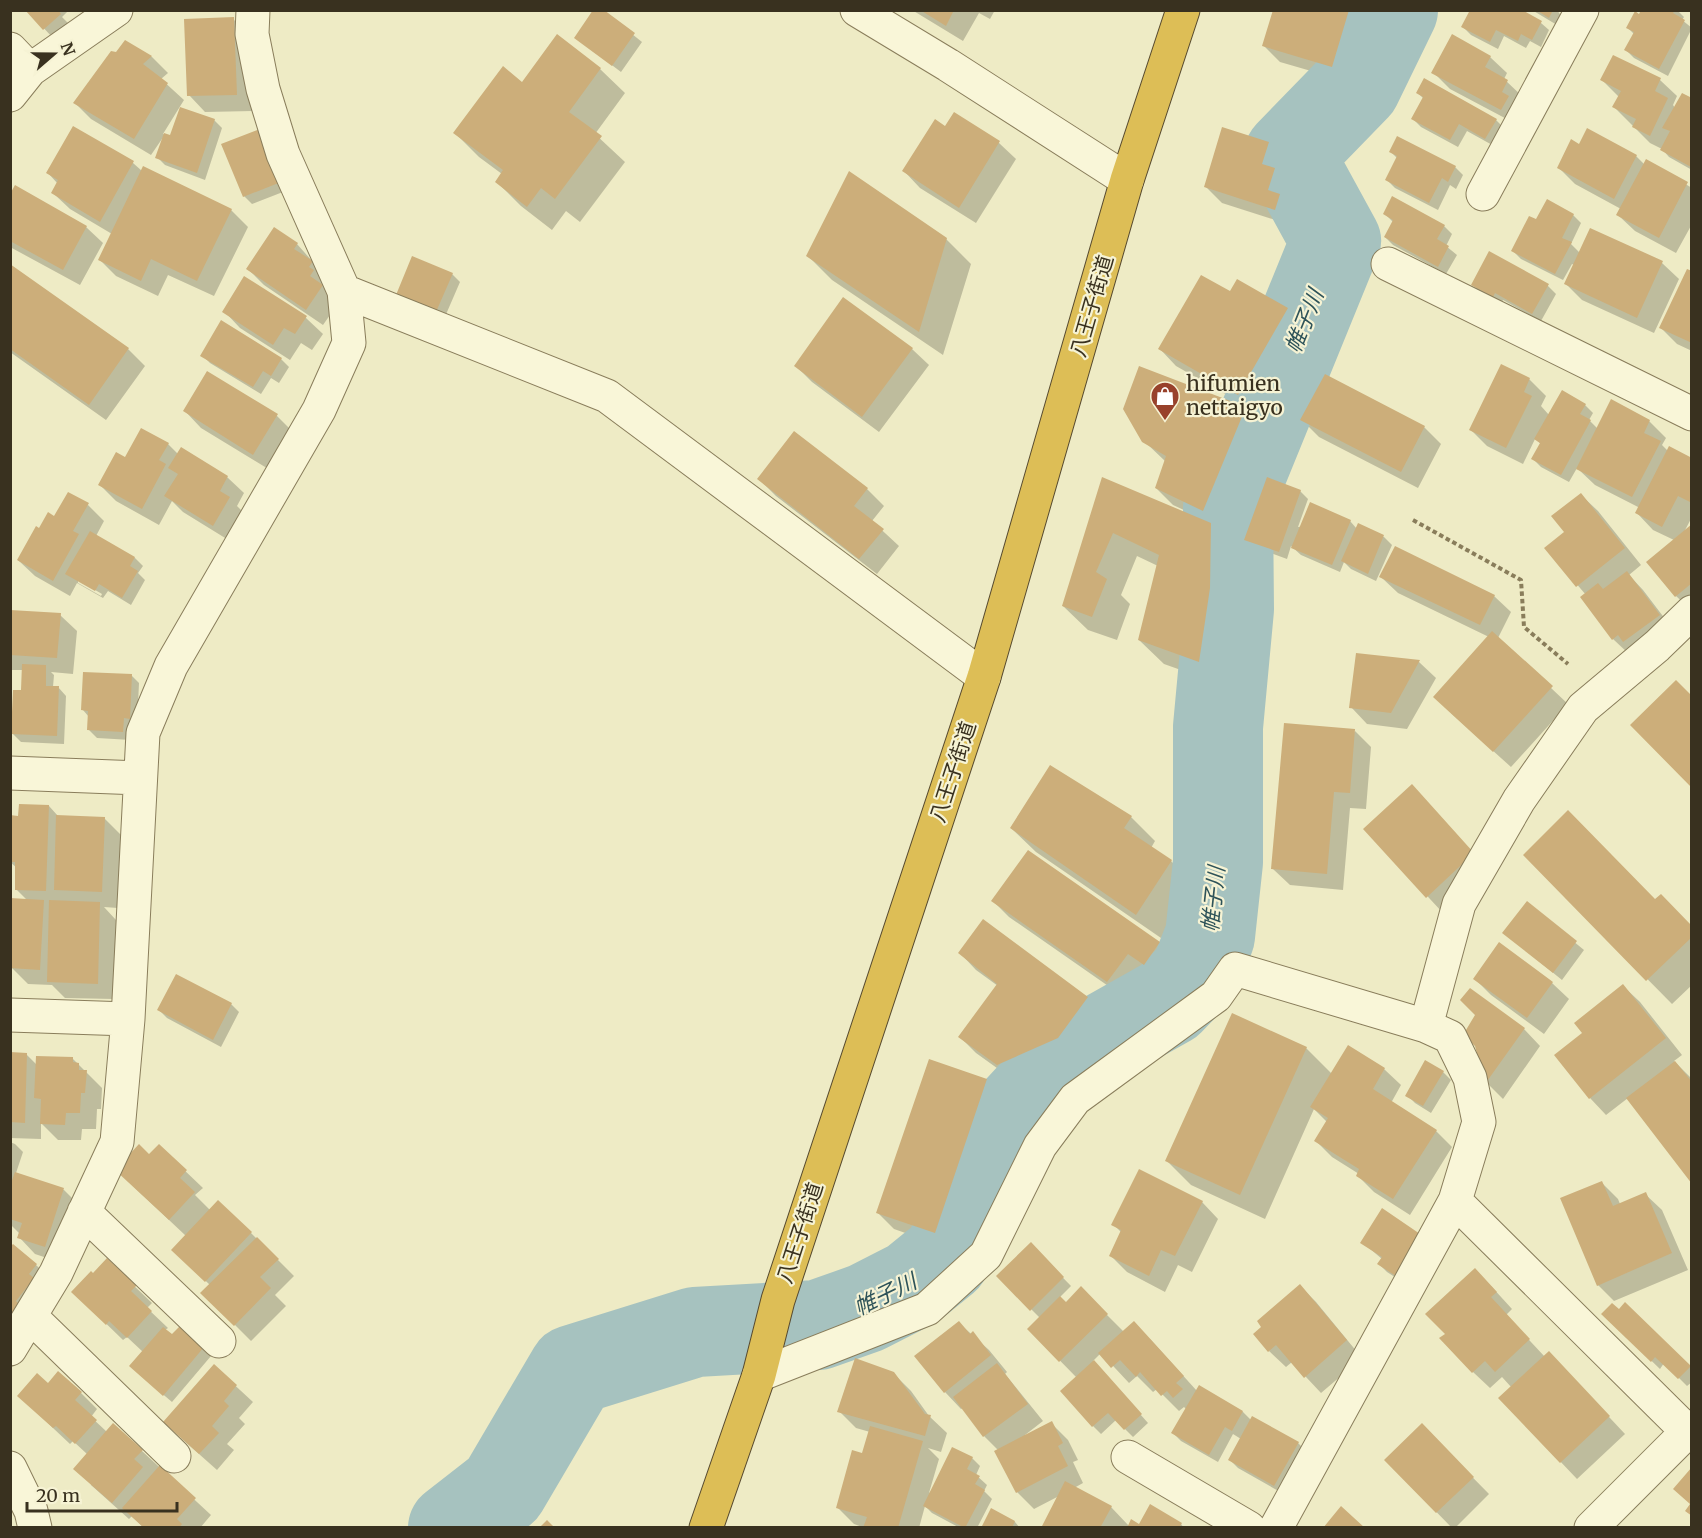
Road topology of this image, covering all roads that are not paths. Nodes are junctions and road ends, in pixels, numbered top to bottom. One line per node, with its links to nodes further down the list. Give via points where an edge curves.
1 (116, 10): 6 (street)
2 (253, 10): 11 (street, via 252,34 263,89 283,154)
3 (857, 10): 8 (street)
4 (1183, 10): 8 (highway, 八王子街道)
5 (1582, 10): 9 (street)
6 (20, 59): 7 (street)
7 (10, 95)
8 (1127, 180): 14 (highway, 八王子街道)
9 (1484, 194)
10 (1388, 264): 12 (street)
11 (344, 291): 14 (street, via 607,396); 16 (street, via 350,343 319,410 171,666 143,733)
12 (1692, 414)
13 (1692, 612): 19 (street, via 1583,708 1519,800 1459,904)
14 (984, 677): 25 (highway, 八王子街道, via 778,1300)
15 (10, 773): 16 (street)
16 (140, 778): 18 (street)
17 (10, 1015): 18 (street)
18 (128, 1019): 21 (street, via 117,1142)
19 (1426, 1026): 20 (street, via 1450,1037 1470,1078 1479,1122); 25 (street, via 1235,969 1216,996 1075,1099 1040,1146 986,1255 927,1309)
20 (1455, 1201): 26 (street); 33 (street)
21 (84, 1212): 22 (street, via 56,1273); 23 (street)
22 (30, 1316): 24 (street); 27 (street)
23 (219, 1341)
24 (10, 1349)
25 (759, 1375): 31 (highway, 八王子街道)
26 (1689, 1429): 34 (street)
27 (174, 1456)
28 (1128, 1458): 32 (street)
29 (10, 1468): 30 (street)
30 (35, 1527)
31 (706, 1527)
32 (1249, 1527)
33 (1276, 1527)
34 (1591, 1527)

